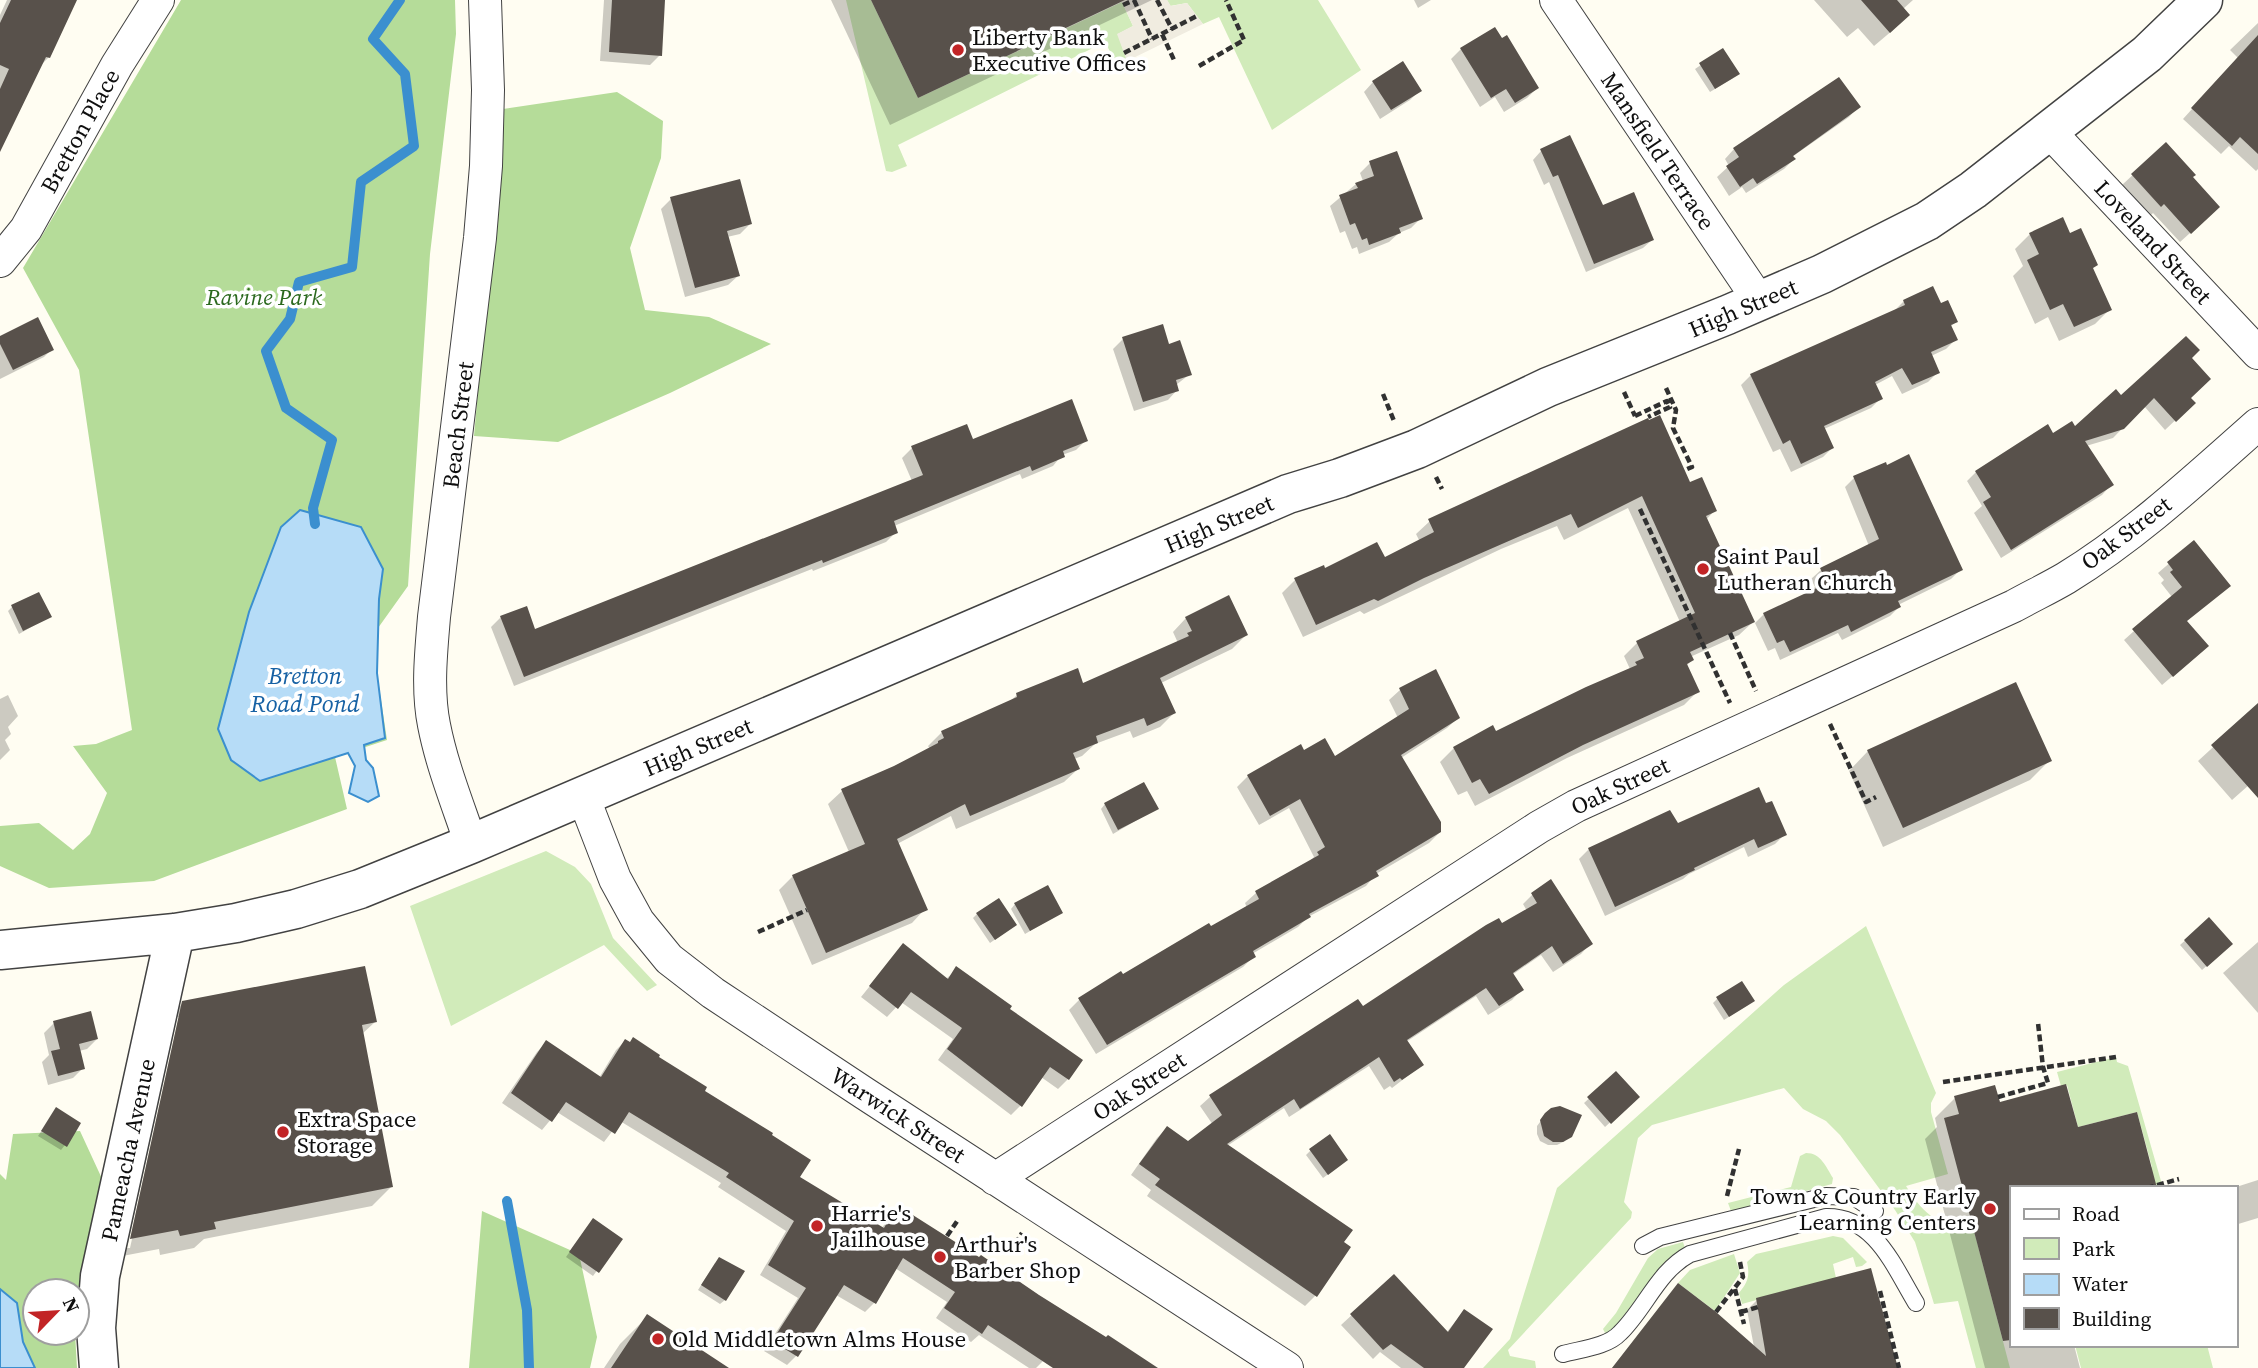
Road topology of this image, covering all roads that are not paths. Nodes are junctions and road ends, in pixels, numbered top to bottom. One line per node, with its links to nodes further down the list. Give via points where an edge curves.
1 (158, 0): 6 (street, Bretton Place, via 26,229)
2 (485, 0): 11 (street, Beach Street, via 486,166 430,677 434,724)
3 (1556, 0): 7 (street, Mansfield Terrace)
4 (2203, 0): 5 (street, High Street, via 2147,54)
5 (2048, 130): 7 (street, High Street, via 1973,191 1927,221); 8 (street, Loveland Street)
6 (0, 261)
7 (1760, 302): 10 (street, High Street, via 1548,387 1417,449 1288,494)
8 (2258, 353)
9 (2258, 424): 14 (street, Oak Street, via 2161,508 2067,578 1576,806)
10 (583, 796): 11 (street, High Street); 14 (street, Warwick Street, via 615,879 668,959)
11 (471, 845): 12 (street, High Street, via 296,909)
12 (175, 933): 13 (street, High Street); 19 (street, Pameacha Avenue, via 100,1276)
13 (0, 950)
14 (995, 1179): 20 (street, Warwick Street)
15 (1875, 1210): 16 (lane, via 1854,1197 1837,1194 1668,1234)
16 (1643, 1246)
17 (1916, 1303): 18 (lane, via 1866,1229 1844,1218 1826,1217 1690,1254 1656,1286 1620,1333 1601,1344)
18 (1563, 1354)
19 (99, 1368)
20 (1287, 1368)

